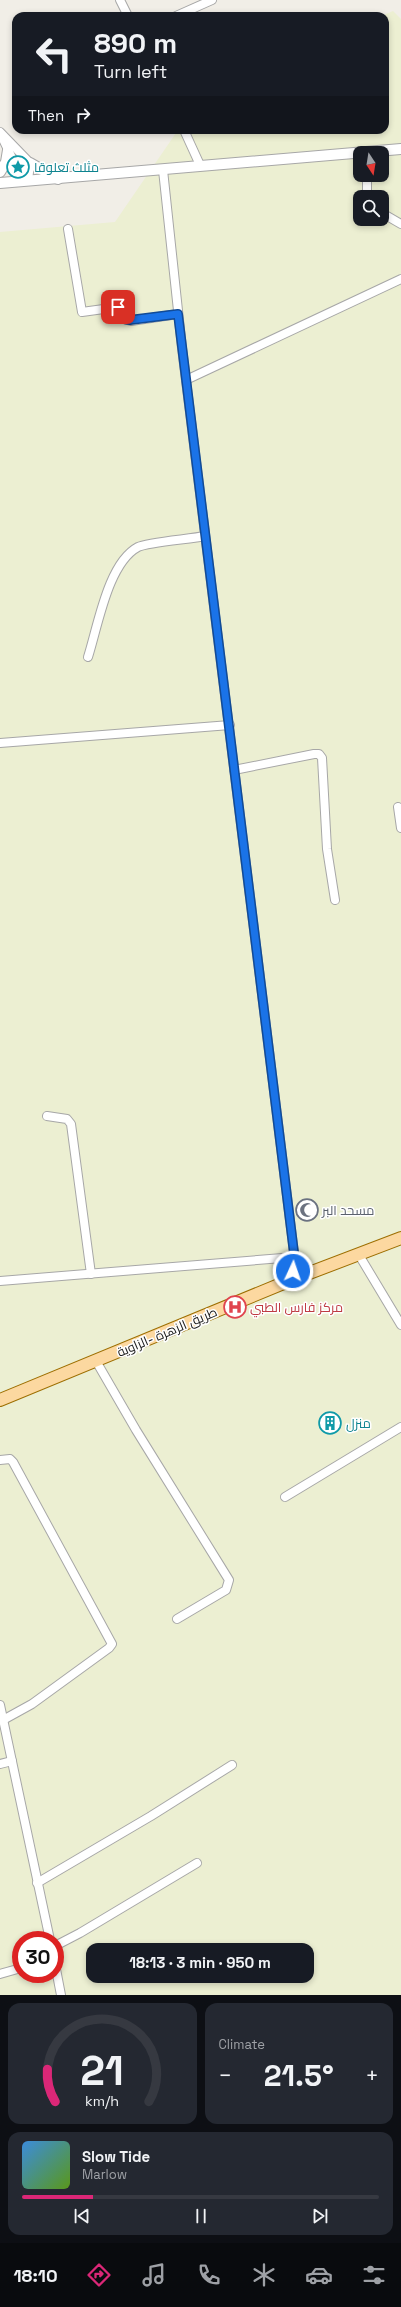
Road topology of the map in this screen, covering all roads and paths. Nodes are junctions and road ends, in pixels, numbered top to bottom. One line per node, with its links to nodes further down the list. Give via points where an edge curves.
1 (120, 0): 3 (street)
2 (212, 0): 4 (street)
3 (126, 12)
4 (185, 12)
5 (0, 132): 8 (street); 11 (street)
6 (186, 134): 12 (street)
7 (401, 149): 9 (street)
8 (8, 150): 14 (street, via 6,162); 16 (street)
9 (389, 150)
10 (353, 154): 12 (street)
11 (30, 162): 15 (street); 16 (street)
12 (200, 165): 13 (street)
13 (163, 170): 15 (street); 22 (street)
14 (0, 172)
15 (58, 179): 16 (street)
16 (26, 181): 17 (street)
17 (0, 183)
18 (389, 217): 19 (street)
19 (401, 224)
20 (68, 229): 22 (street, via 82,312 118,307 123,311 124,319 130,320)
21 (401, 279): 23 (street)
22 (178, 314): 23 (street)
23 (186, 380): 24 (street)
24 (205, 536): 25 (street, via 139,547 124,558 113,577); 26 (street)
25 (88, 657)
26 (230, 725): 27 (street); 28 (street)
27 (0, 743)
28 (234, 770): 31 (street, via 319,754 325,773 327,849); 35 (street)
29 (398, 807): 30 (street)
30 (401, 828)
31 (335, 900)
32 (47, 1116): 37 (street, via 67,1119 71,1124)
33 (401, 1238): 34 (main road, طريق الزهرة -الزاوية)
34 (359, 1254): 36 (main road, طريق الزهرة -الزاوية); 40 (street)
35 (295, 1259): 36 (street); 37 (street); 38 (street)
36 (315, 1271): 38 (main road, طريق الزهرة -الزاوية)
37 (91, 1274): 39 (street)
38 (291, 1280): 41 (main road, طريق الزهرة -الزاوية)
39 (0, 1281)
40 (401, 1325)
41 (96, 1361): 42 (main road, طريق الزهرة -الزاوية); 46 (street, via 228,1580 226,1590)
42 (0, 1400)
43 (401, 1427): 45 (street)
44 (0, 1460): 48 (street, via 10,1459 13,1462 112,1644 32,1704)
45 (285, 1497)
46 (177, 1619)
47 (0, 1705): 48 (street)
48 (3, 1720): 49 (street)
49 (12, 1761): 50 (street); 53 (street)
50 (0, 1764)
51 (232, 1765): 53 (street)
52 (197, 1863): 55 (street)
53 (37, 1883): 54 (street)
54 (48, 1931)
55 (64, 1941)
56 (12, 1971): 57 (street)
57 (0, 1974)
58 (59, 1983): 59 (street)
59 (61, 1995)

